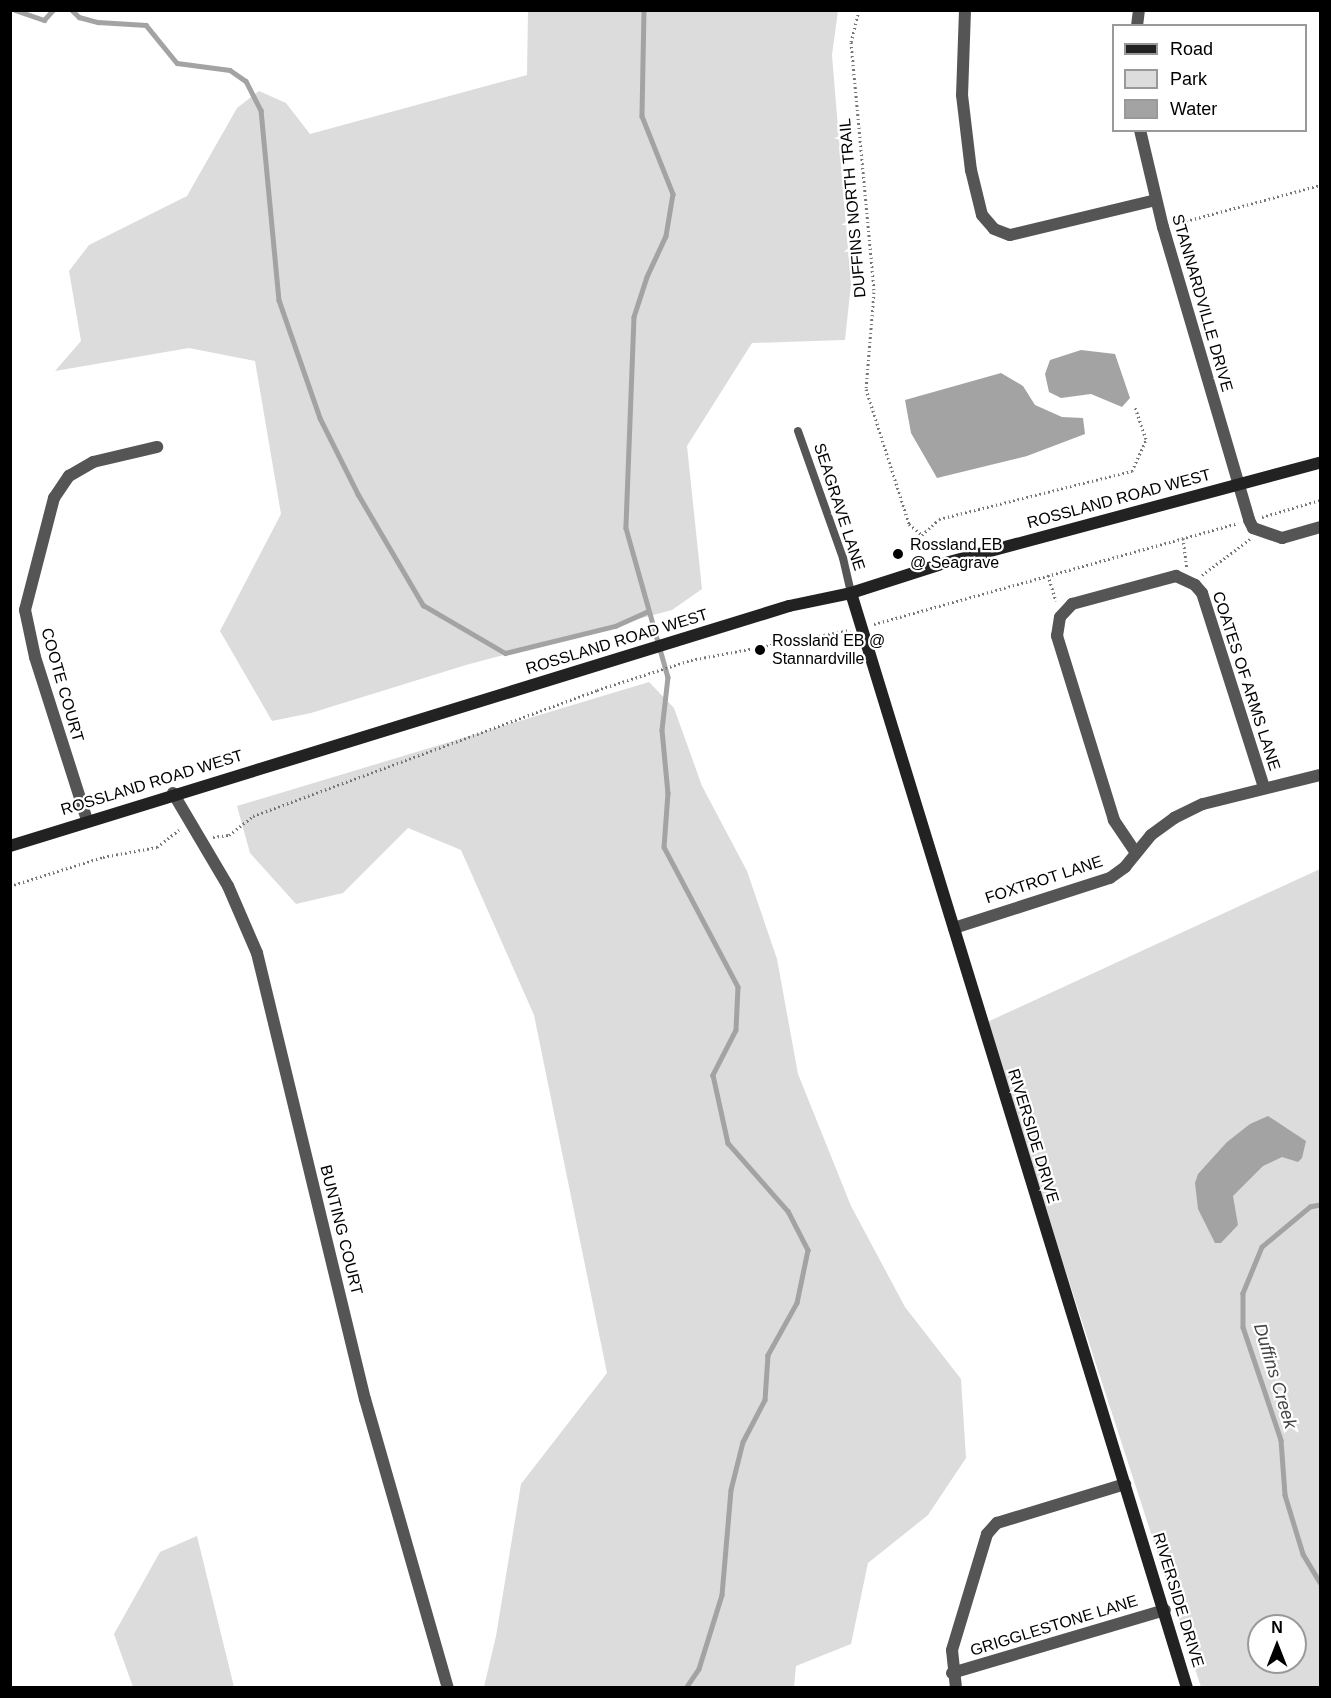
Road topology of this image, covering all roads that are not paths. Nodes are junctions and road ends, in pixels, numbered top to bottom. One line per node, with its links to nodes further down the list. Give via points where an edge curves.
1 (965, 10): 3 (street, via 962,96 971,170 982,214 994,229 1010,236)
2 (1140, 132): 3 (street, STANNARDVILLE DRIVE)
3 (1156, 200): 7 (street, STANNARDVILLE DRIVE)
4 (798, 431): 9 (lane, SEAGRAVE LANE, via 843,558)
5 (157, 447): 13 (street, COOTE COURT, via 93,462 69,476 54,498 26,610 34,657)
6 (1320, 463): 7 (main road, ROSSLAND ROAD WEST)
7 (1237, 484): 8 (street, ROSSLAND ROAD WEST, via 1249,520 1261,530 1282,538); 9 (main road, ROSSLAND ROAD WEST, via 938,565)
8 (1320, 527)
9 (851, 593): 12 (main road, ROSSLAND ROAD WEST, via 789,606); 16 (main road, RIVERSIDE DRIVE)
10 (1320, 775): 11 (street)
11 (1264, 787): 15 (street, COATES OF ARMS LANE, via 1203,804 1174,818 1144,841); 15 (street, COATES OF ARMS LANE, via 1202,593 1176,576 1072,604 1065,610 1057,636 1114,820)
12 (173, 793): 13 (main road, ROSSLAND ROAD WEST); 20 (street, BUNTING COURT, via 228,886 257,953 365,1399)
13 (87, 820): 14 (main road, ROSSLAND ROAD WEST)
14 (10, 846)
15 (1136, 853): 16 (street, FOXTROT LANE, via 1110,878)
16 (954, 928): 17 (main road, RIVERSIDE DRIVE, via 1090,1382)
17 (1125, 1484): 18 (main road, RIVERSIDE DRIVE); 19 (street, via 997,1523 987,1534 952,1650)
18 (1165, 1610): 19 (street, GRIGGLESTONE LANE); 22 (main road, RIVERSIDE DRIVE)
19 (952, 1673): 21 (street)
20 (448, 1688)
21 (956, 1688)
22 (1187, 1688)

